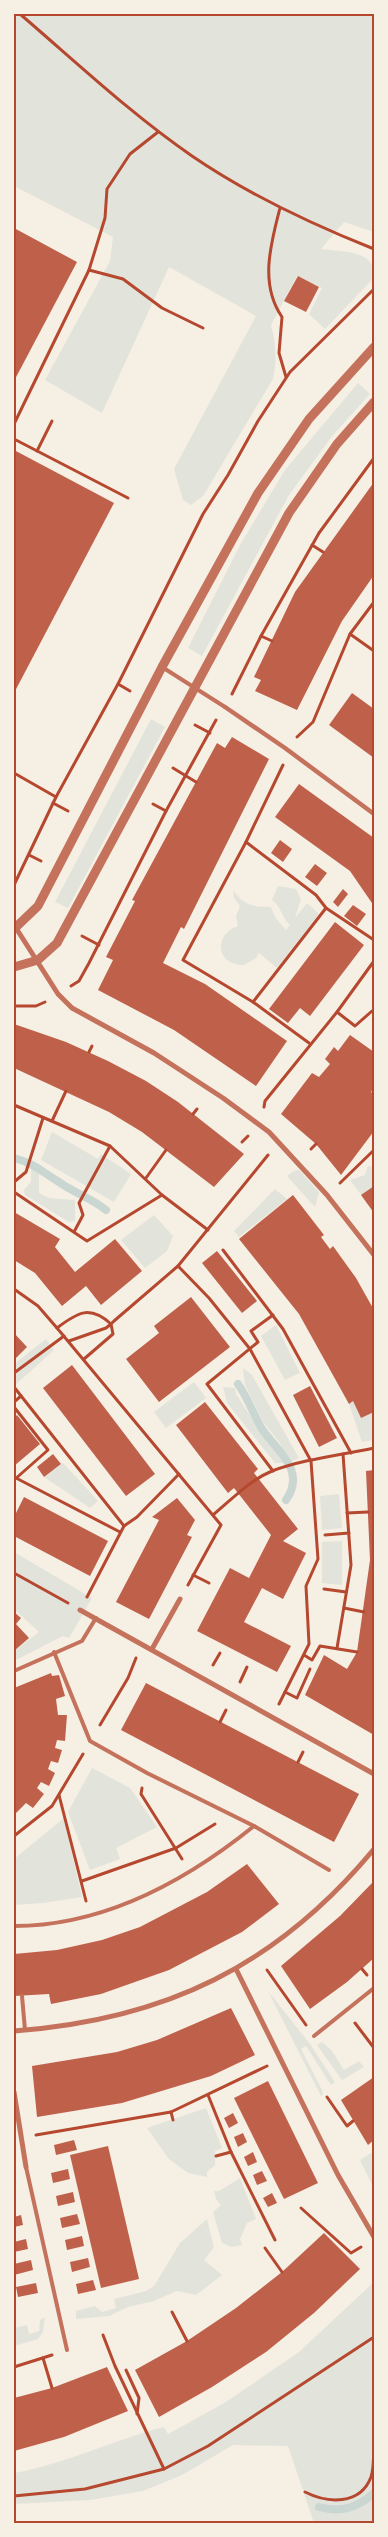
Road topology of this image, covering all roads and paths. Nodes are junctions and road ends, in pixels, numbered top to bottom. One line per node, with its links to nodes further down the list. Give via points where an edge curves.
1 (20, 14): 2 (path)
2 (158, 132): 3 (path, via 194,158); 5 (path, via 130,154 107,189 105,218)
3 (280, 208): 4 (path); 9 (path, via 270,244 269,285 282,316 279,353)
4 (374, 249)
5 (89, 270): 7 (path, via 123,279 162,308); 12 (path)
6 (374, 289): 9 (path)
7 (203, 328)
8 (374, 347): 24 (street, via 309,420 258,494)
9 (286, 378): 32 (path, via 203,514 118,684)
10 (374, 402): 25 (street, via 337,444 289,513)
11 (52, 421): 14 (path)
12 (14, 424)
13 (14, 439): 14 (path)
14 (38, 451): 16 (path)
15 (374, 458): 17 (path)
16 (128, 498)
17 (312, 545): 18 (path); 21 (path)
18 (323, 552)
19 (374, 602): 20 (path)
20 (350, 634): 23 (path); 27 (path, via 313,722)
21 (261, 636): 22 (path); 26 (path)
22 (272, 641)
23 (374, 651)
24 (162, 667): 25 (lane); 43 (street, via 38,906)
25 (194, 688): 26 (lane); 45 (street, via 57,944)
26 (224, 708): 27 (street); 30 (path)
27 (285, 748): 37 (street); 38 (path, via 283,765)
28 (171, 767): 30 (path)
29 (14, 774): 32 (path)
30 (186, 776): 31 (path); 35 (path)
31 (196, 782)
32 (56, 797): 33 (path)
33 (53, 803): 36 (path); 39 (path)
34 (152, 804): 35 (path)
35 (166, 811): 48 (path, via 96,951)
36 (72, 813)
37 (374, 814)
38 (246, 842): 42 (path, via 316,895); 49 (path, via 183,960)
39 (29, 855): 40 (path); 41 (path)
40 (46, 864)
41 (14, 885)
42 (326, 908): 44 (path); 49 (path)
43 (15, 928): 45 (street)
44 (374, 940)
45 (38, 960): 47 (street); 63 (street, via 58,994 72,1008 154,1053)
46 (374, 961): 52 (path)
47 (14, 967)
48 (75, 984)
49 (253, 1002): 54 (path)
50 (42, 1004): 51 (path, via 27,1008)
51 (14, 1006)
52 (337, 1012): 53 (path, via 355,1026 372,1011); 54 (path)
53 (374, 1013)
54 (309, 1044): 63 (path, via 265,1101)
55 (92, 1046): 56 (path)
56 (89, 1052)
57 (66, 1091): 62 (path)
58 (14, 1105): 61 (path)
59 (197, 1108): 60 (path)
60 (193, 1114)
61 (43, 1118): 62 (path); 71 (path, via 26,1172)
62 (52, 1122): 66 (path)
63 (259, 1125): 64 (street)
64 (279, 1142): 75 (path); 78 (street)
65 (316, 1144): 67 (path)
66 (110, 1146): 70 (path); 76 (path, via 79,1203 83,1215)
67 (311, 1149)
68 (166, 1150): 70 (path)
69 (374, 1150): 72 (path)
70 (146, 1178): 74 (path)
71 (14, 1182)
72 (340, 1184)
73 (14, 1192): 76 (path)
74 (162, 1195): 75 (path); 76 (path, via 87,1240)
75 (208, 1230): 79 (path)
76 (74, 1232)
77 (223, 1250): 81 (path)
78 (374, 1253)
79 (178, 1266): 82 (path); 86 (path)
80 (14, 1289): 83 (path, via 38,1306)
81 (272, 1315): 86 (path, via 251,1331 258,1342); 94 (path, via 283,1329)
82 (111, 1324): 83 (path, via 99,1313 87,1312); 85 (path); 87 (path, via 113,1334)
83 (57, 1328): 84 (path)
84 (64, 1336): 85 (path); 88 (path)
85 (69, 1341): 87 (path)
86 (250, 1349): 96 (path); 97 (path, via 207,1384)
87 (84, 1359): 98 (path)
88 (14, 1373)
89 (14, 1387): 90 (path)
90 (21, 1396): 91 (path); 103 (path)
91 (14, 1402)
92 (14, 1407): 99 (path, via 48,1450)
93 (374, 1448): 94 (path)
94 (350, 1453): 95 (path)
95 (343, 1454): 96 (path); 101 (path)
96 (311, 1460): 97 (path); 121 (path, via 318,1559 306,1586 309,1644)
97 (273, 1471): 102 (path)
98 (180, 1474): 102 (path); 103 (path)
99 (15, 1479): 104 (path)
100 (368, 1512): 101 (path)
101 (347, 1513): 105 (path)
102 (213, 1515): 108 (path, via 221,1525)
103 (124, 1526): 104 (path)
104 (120, 1532): 114 (path)
105 (348, 1533): 106 (path); 111 (path, via 351,1565)
106 (325, 1535)
107 (14, 1573): 114 (path)
108 (193, 1575): 109 (path); 112 (path)
109 (209, 1583)
110 (324, 1588): 111 (path)
111 (346, 1592): 113 (path)
112 (180, 1598): 118 (street)
113 (344, 1608): 115 (path); 117 (path)
114 (80, 1610): 116 (street)
115 (364, 1612)
116 (96, 1618): 118 (street); 119 (lane, via 82,1641)
117 (337, 1648): 120 (path); 121 (path, via 320,1646 312,1660)
118 (152, 1649): 125 (street)
119 (54, 1652): 123 (lane); 126 (lane, via 90,1741)
120 (357, 1652)
121 (304, 1655): 124 (path)
122 (310, 1669): 124 (path, via 296,1698)
123 (14, 1670)
124 (285, 1692): 125 (path)
125 (273, 1716): 127 (street)
126 (147, 1773): 129 (lane); 131 (path, via 141,1794)
127 (374, 1774)
128 (59, 1795): 135 (path)
129 (224, 1812): 130 (lane); 131 (path, via 220,1820 206,1831)
130 (254, 1826): 133 (lane); 134 (lane)
131 (176, 1848): 134 (path); 135 (path)
132 (374, 1849): 138 (street, via 318,1908 275,1944)
133 (329, 1870)
134 (191, 1873): 136 (lane, via 123,1904)
135 (82, 1881): 136 (path)
136 (89, 1914): 137 (lane, via 63,1921)
137 (14, 1926)
138 (236, 1969): 143 (street, via 164,2002 131,2013 68,2026); 147 (street)
139 (267, 1970): 145 (path)
140 (374, 1988): 142 (lane)
141 (22, 1996): 143 (lane)
142 (347, 2012): 145 (lane); 146 (path)
143 (25, 2030): 144 (street)
144 (14, 2031)
145 (314, 2036)
146 (374, 2048)
147 (281, 2059): 149 (path); 159 (street, via 338,2174)
148 (14, 2092): 154 (street)
149 (208, 2095): 151 (path); 155 (path)
150 (327, 2097): 153 (path, via 347,2126)
151 (170, 2112): 152 (path); 154 (path)
152 (173, 2120)
153 (353, 2121)
154 (21, 2140): 157 (street)
155 (231, 2152): 156 (path); 160 (path)
156 (216, 2156)
157 (26, 2167): 168 (lane)
158 (301, 2208): 162 (path)
159 (374, 2237)
160 (275, 2240)
161 (265, 2248): 163 (path)
162 (351, 2253)
163 (282, 2272)
164 (172, 2312): 167 (path)
165 (103, 2335): 173 (path)
166 (374, 2337): 175 (path, via 224,2436)
167 (187, 2341)
168 (67, 2350): 169 (path)
169 (43, 2358): 170 (path); 172 (path)
170 (14, 2367)
171 (126, 2370): 173 (path, via 139,2398)
172 (52, 2388)
173 (137, 2415): 175 (path)
174 (374, 2450): 176 (path, via 374,2466 368,2483 355,2495 329,2500)
175 (164, 2469): 177 (path, via 85,2489)
176 (305, 2492)
177 (14, 2496)

